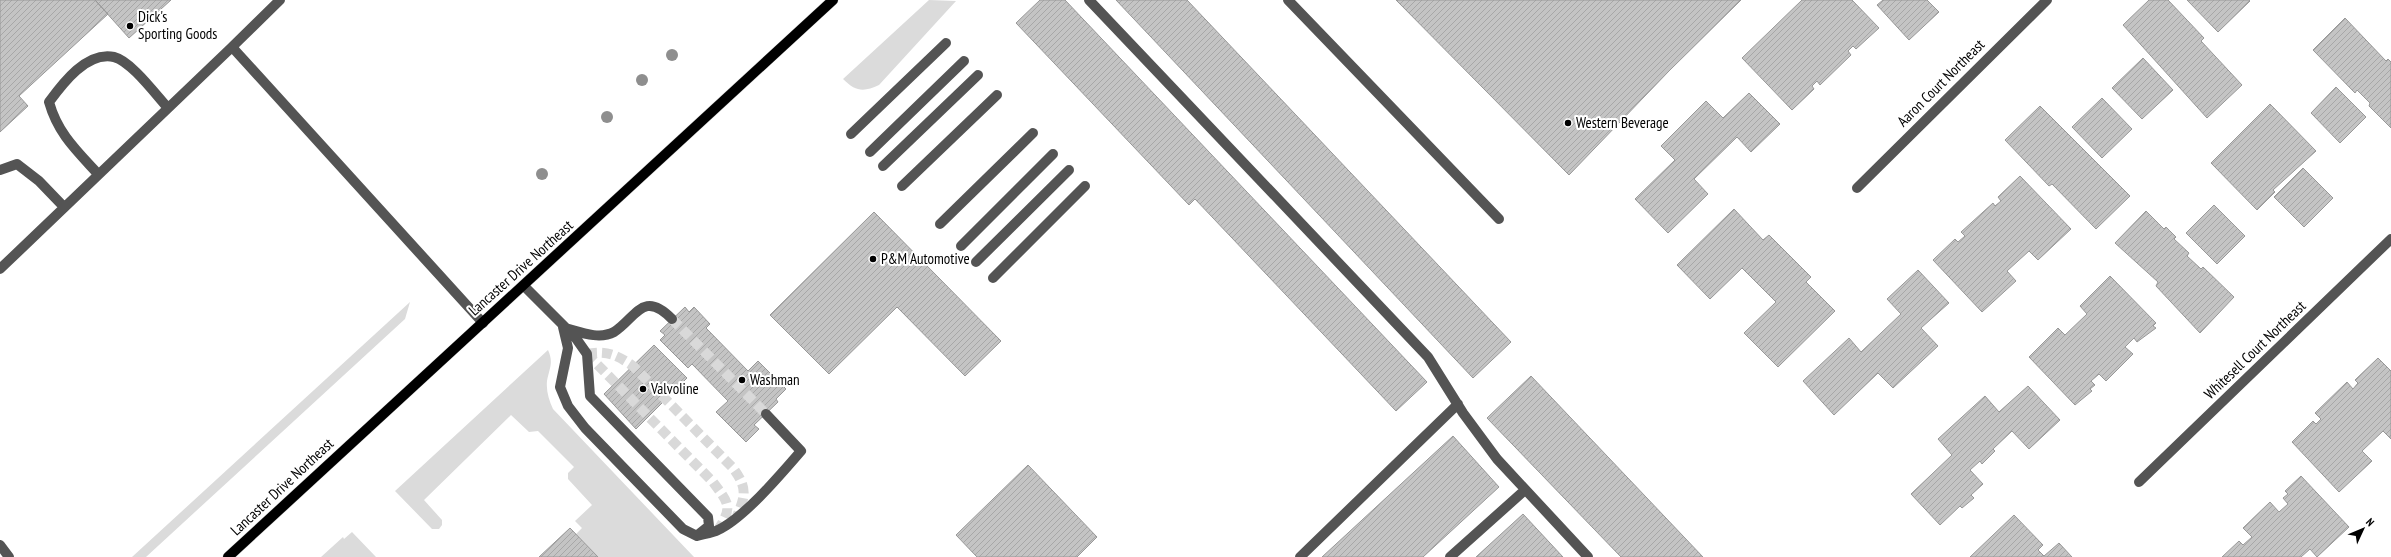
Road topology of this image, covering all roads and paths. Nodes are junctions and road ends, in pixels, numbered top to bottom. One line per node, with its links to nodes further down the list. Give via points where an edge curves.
1 (280, 0): 7 (street)
2 (833, 0): 31 (main road, Lancaster Drive Northeast)
3 (1088, 0): 35 (street, via 1428,357)
4 (1288, 0): 24 (street)
5 (2047, 0): 22 (street, Aaron Court Northeast)
6 (946, 43): 13 (street)
7 (232, 47): 11 (street); 33 (street)
8 (964, 61): 14 (street)
9 (978, 75): 16 (street)
10 (997, 95): 20 (street)
11 (168, 108): 19 (street); 19 (street, via 131,69 115,58 97,57 62,85 49,102 54,121 70,144)
12 (1033, 133): 25 (street)
13 (851, 134)
14 (870, 152)
15 (1053, 154): 27 (street)
16 (883, 166)
17 (0, 170): 23 (street, via 17,164 39,181)
18 (1069, 170): 28 (street)
19 (98, 174): 23 (street)
20 (902, 186)
21 (1085, 186): 30 (street)
22 (1857, 188)
23 (64, 207): 29 (street)
24 (1499, 219)
25 (940, 224)
26 (2391, 239): 37 (street, Whitesell Court Northeast)
27 (961, 246)
28 (976, 262)
29 (0, 268)
30 (993, 278)
31 (524, 286): 33 (main road, Lancaster Drive Northeast); 34 (street)
32 (672, 320): 34 (street, via 661,308 652,306 633,313 613,332 593,335)
33 (483, 323): 42 (main road, Lancaster Drive Northeast)
34 (563, 327): 39 (street, via 568,348 560,387 568,406 585,428 683,529); 39 (street, via 588,354 590,396 708,517 709,526)
35 (1458, 404): 38 (street, via 1497,459); 43 (street)
36 (766, 414): 39 (street, via 801,451 771,485 737,516 718,530)
37 (2139, 482)
38 (1525, 490): 44 (street); 45 (street)
39 (697, 536)
40 (0, 545): 41 (street)
41 (9, 557)
42 (228, 557)
43 (1300, 557)
44 (1450, 557)
45 (1588, 557)

